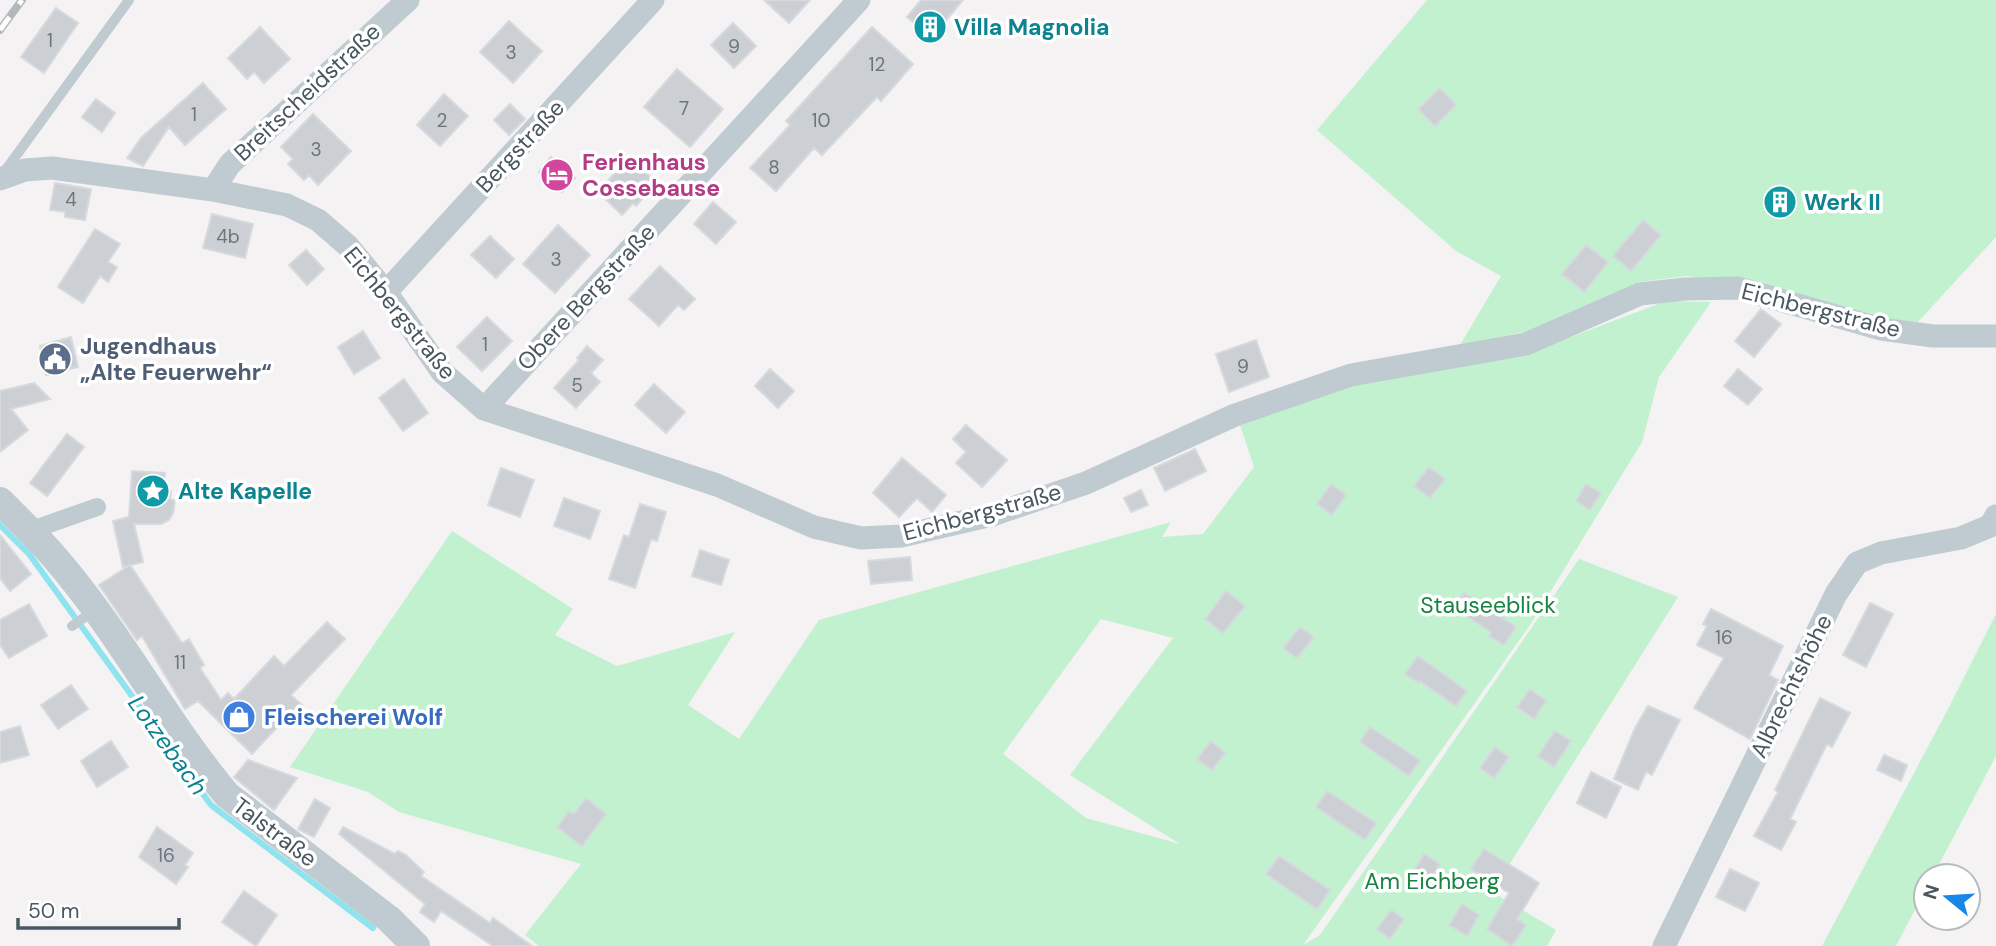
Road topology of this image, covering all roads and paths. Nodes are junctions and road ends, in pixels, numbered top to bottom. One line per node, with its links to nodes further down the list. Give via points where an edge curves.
1 (129, 0): 5 (lane)
2 (408, 0): 6 (street, Breitscheidstraße, via 230,164)
3 (653, 0): 7 (street, Bergstraße)
4 (859, 0): 9 (street, Obere Bergstraße)
5 (0, 178): 6 (street, Eichbergstraße, via 52,168)
6 (213, 190): 7 (street, Eichbergstraße, via 287,205 318,220 348,246)
7 (386, 292): 9 (street, Eichbergstraße, via 442,372)
8 (1996, 335): 9 (street, Eichbergstraße, via 1933,336 1881,329 1738,288 1640,294 1526,344 1351,375 1236,415 1086,483 992,515 901,536 861,538 814,527 717,485)
9 (484, 409)
10 (0, 501): 13 (street, Talstraße)
11 (97, 507): 13 (street)
12 (1996, 516): 15 (street, Albrechtshöhe, via 1990,526 1961,538 1881,553 1857,563 1836,594)
13 (29, 531): 14 (street, Talstraße, via 57,560 84,618 227,795 389,919)
14 (416, 946)
15 (1664, 946)

